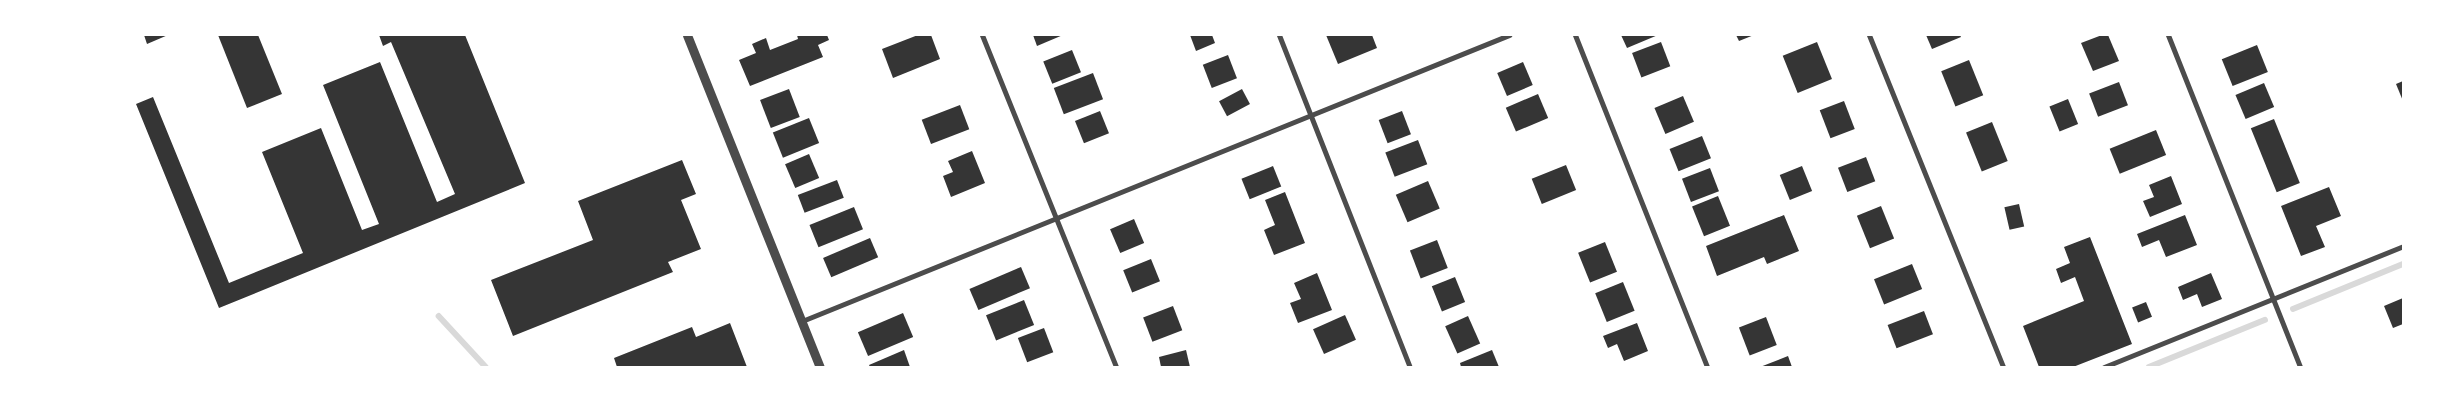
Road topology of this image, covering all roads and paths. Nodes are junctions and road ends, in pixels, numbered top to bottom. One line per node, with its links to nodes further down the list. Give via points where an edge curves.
1 (687, 35): 12 (street)
2 (982, 35): 9 (street)
3 (1279, 35): 8 (street)
4 (1509, 35): 8 (street)
5 (1575, 35): 16 (street)
6 (1869, 35): 17 (street)
7 (2168, 35): 11 (street)
8 (1310, 115): 9 (street); 15 (street)
9 (1056, 218): 12 (street); 14 (street)
10 (2403, 246): 11 (street)
11 (2272, 299): 18 (street); 19 (street)
12 (802, 321): 13 (street)
13 (820, 367)
14 (1116, 367)
15 (1410, 367)
16 (1707, 367)
17 (2003, 367)
18 (2104, 367)
19 (2300, 367)

